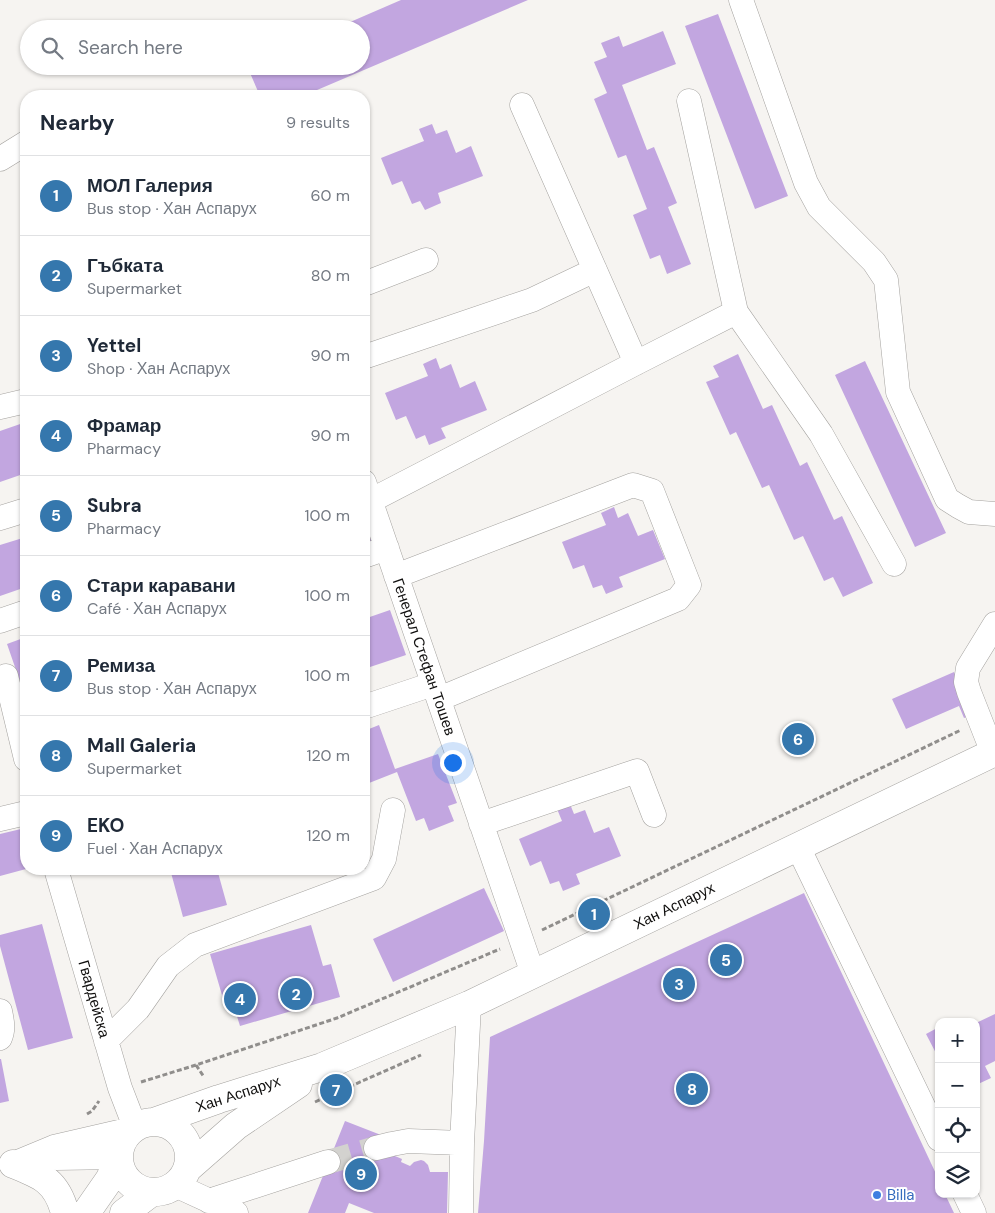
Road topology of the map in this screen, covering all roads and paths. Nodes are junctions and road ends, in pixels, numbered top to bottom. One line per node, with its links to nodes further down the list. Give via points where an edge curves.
1 (741, 0): 17 (street, via 806,183 819,207 874,262 886,280 898,392 947,499 969,512)
2 (689, 101): 9 (street)
3 (522, 105): 7 (street)
4 (20, 146): 5 (street)
5 (0, 158)
6 (426, 260): 8 (street)
7 (595, 270): 10 (street, via 532,300); 11 (street)
8 (370, 282)
9 (736, 312): 11 (street); 21 (street, via 821,434)
10 (370, 355)
11 (636, 363): 14 (street)
12 (20, 402): 13 (street)
13 (0, 407)
14 (370, 491)
15 (370, 500): 19 (street, Генерал Стефан Тошев)
16 (20, 512): 18 (street)
17 (995, 514)
18 (0, 518)
19 (387, 548): 20 (street); 22 (street, Генерал Стефан Тошев)
20 (370, 554)
21 (894, 564)
22 (396, 576): 27 (street, Генерал Стефан Тошев); 27 (street, via 633,485 652,491 689,585 678,599)
23 (20, 614): 24 (street)
24 (0, 621)
25 (995, 624): 29 (street, via 968,668 966,682)
26 (6, 676): 30 (street)
27 (436, 692): 28 (street); 36 (street, Генерал Стефан Тошев)
28 (370, 706)
29 (980, 720): 31 (street); 39 (path)
30 (20, 734)
31 (994, 752): 37 (main road, Хан Аспарух)
32 (393, 810): 44 (street, via 384,859 374,878 194,944 168,966 138,1009)
33 (20, 814): 35 (street)
34 (654, 815): 36 (street, via 637,771)
35 (0, 819)
36 (482, 824): 39 (street, Генерал Стефан Тошев)
37 (798, 846): 40 (main road, Хан Аспарух); 52 (street)
38 (58, 875): 44 (street, Гвардейска)
39 (521, 940): 40 (street, Генерал Стефан Тошев); 46 (path, via 337,1018)
40 (533, 974): 41 (main road, Хан Аспарух)
41 (469, 1005): 47 (main road, Хан Аспарух); 53 (street)
42 (0, 1011): 43 (street, via 3,1026)
43 (0, 1038)
44 (106, 1041): 49 (street, Гвардейска)
45 (423, 1054): 50 (path)
46 (196, 1065): 48 (path); 49 (path)
47 (322, 1068): 51 (main road, Хан Аспарух); 58 (main road, Хан Аспарух, via 236,1126)
48 (205, 1079)
49 (120, 1088): 51 (street, Гвардейска)
50 (315, 1102)
51 (141, 1126): 55 (main road, via 122,1141); 57 (street, Хан Аспарух, via 54,1148); 58 (main road, via 160,1122 170,1126 186,1142 188,1163)
52 (935, 1131)
53 (462, 1143): 54 (street, via 408,1141); 65 (street)
54 (376, 1148)
55 (119, 1159): 57 (street, via 57,1158); 58 (main road, via 123,1172 140,1189); 62 (main road)
56 (328, 1162): 60 (street)
57 (6, 1165): 61 (main road, via 40,1176 52,1186)
58 (171, 1182): 60 (street); 63 (main road, Хан Аспарух)
59 (967, 1198): 66 (street)
60 (209, 1200): 64 (street)
61 (65, 1213)
62 (86, 1213)
63 (124, 1213)
64 (236, 1213)
65 (461, 1213)
66 (974, 1213)

